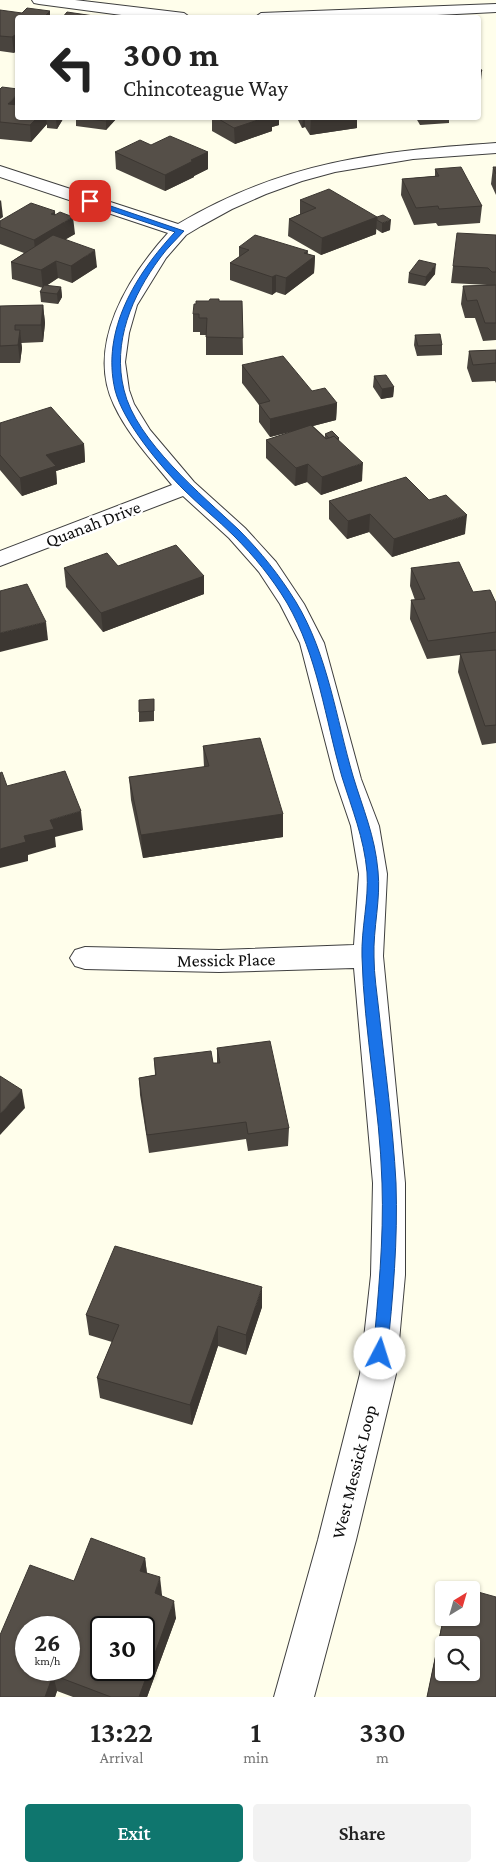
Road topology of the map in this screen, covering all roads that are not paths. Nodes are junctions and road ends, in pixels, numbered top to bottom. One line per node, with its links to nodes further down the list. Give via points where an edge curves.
1 (39, 0): 3 (street)
2 (496, 8): 4 (street)
3 (160, 15)
4 (332, 15)
5 (496, 148): 7 (street, West Messick Loop, via 405,155 334,167 296,177 226,205)
6 (0, 171): 7 (street)
7 (180, 231): 8 (street, West Messick Loop, via 159,254 128,305 119,333 115,362 124,404 141,433)
8 (186, 487): 9 (street, Quanah Drive); 10 (street, West Messick Loop, via 237,533 268,567 312,644 348,779 365,826 373,874)
9 (0, 559)
10 (368, 956): 11 (street, Messick Place, via 219,961); 12 (street, West Messick Loop, via 389,1183 388,1275 379,1364 337,1540)
11 (85, 958)
12 (294, 1697)

